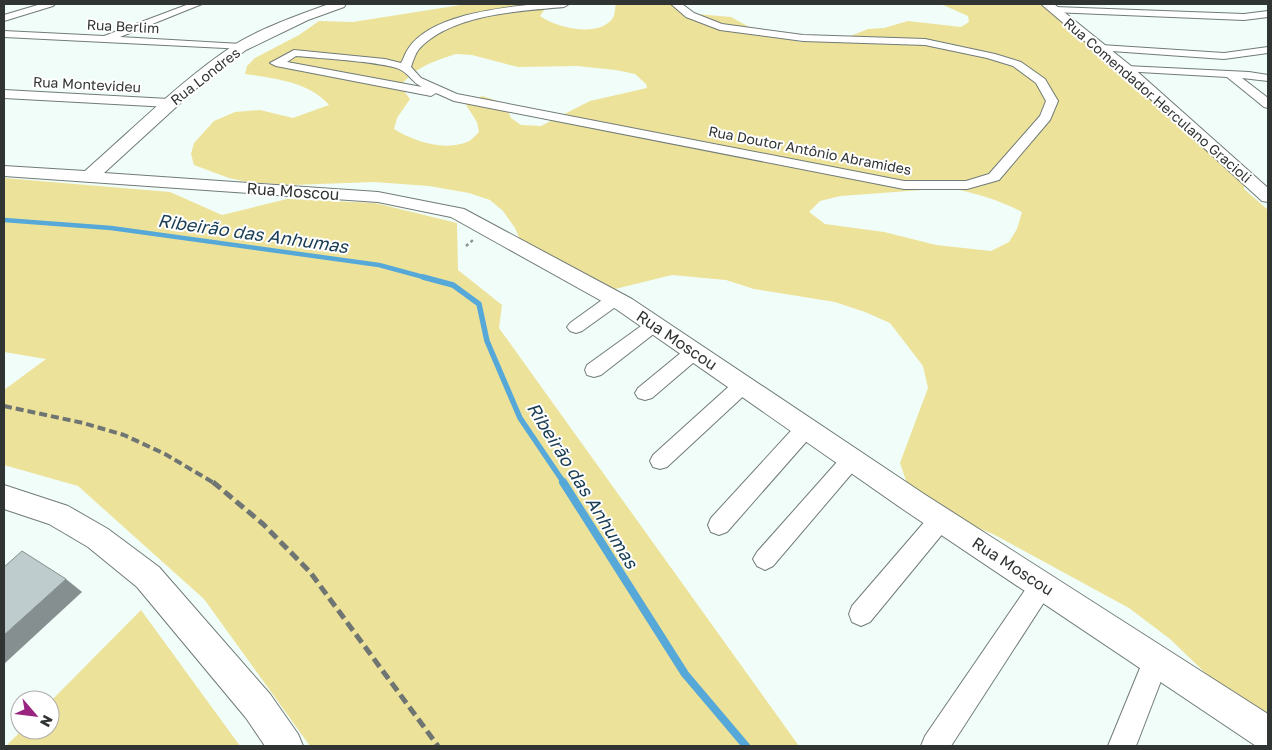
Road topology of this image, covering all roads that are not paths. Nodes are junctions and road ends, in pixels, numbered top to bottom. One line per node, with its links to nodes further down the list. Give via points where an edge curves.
1 (50, 4): 10 (street)
2 (197, 4): 13 (street)
3 (340, 4): 14 (street, Rua Londres)
4 (564, 4): 17 (street, via 505,9 474,16 422,40 407,56)
5 (676, 4): 22 (street, Rua Doutor Antônio Abramides, via 690,16 720,27 803,38 925,42 991,56 1017,64 1041,81 1052,101 1046,117 994,177 967,186 904,185)
6 (1208, 4): 9 (street)
7 (1051, 7): 9 (street); 15 (street, Rua Comendador Herculano Gracioli)
8 (1268, 14): 9 (street)
9 (1244, 17): 11 (street)
10 (4, 18)
11 (1268, 26)
12 (4, 34): 13 (street, Rua Berlim)
13 (102, 41): 14 (street, Rua Berlim)
14 (241, 47): 23 (street, Rua Londres)
15 (1101, 48): 16 (street, via 1224,56); 18 (street, Rua Comendador Herculano Gracioli)
16 (1268, 50)
17 (405, 66): 22 (street, Rua Doutor Antônio Abramides, via 418,80); 22 (street, Rua Doutor Antônio Abramides, via 294,53 276,63)
18 (1126, 69): 19 (street); 27 (street, Rua Comendador Herculano Gracioli)
19 (1230, 74): 20 (street); 24 (street)
20 (1268, 78)
21 (4, 94): 23 (street, Rua Montevideu)
22 (454, 96)
23 (170, 104): 26 (street, Rua Londres)
24 (1268, 104)
25 (4, 171): 26 (street, Rua Moscou)
26 (90, 177): 28 (street, Rua Moscou, via 378,197 456,213)
27 (1268, 196)
28 (616, 299): 29 (street, Rua Moscou); 30 (street)
29 (654, 325): 31 (street, Rua Moscou); 32 (street)
30 (576, 327)
31 (694, 352): 33 (street, Rua Moscou); 34 (street)
32 (594, 370)
33 (743, 385): 35 (street, Rua Moscou); 37 (street)
34 (646, 393)
35 (806, 428): 36 (street, Rua Moscou); 40 (street)
36 (852, 460): 39 (street, Rua Moscou); 41 (street)
37 (660, 461)
38 (4, 497): 46 (street, via 58,515 98,538 148,577 258,706)
39 (941, 519): 42 (street, Rua Moscou); 43 (street)
40 (719, 525)
41 (766, 559)
42 (1042, 585): 44 (street, Rua Moscou); 47 (street)
43 (861, 614)
44 (1156, 660): 45 (street, Rua Moscou); 48 (street)
45 (1268, 734)
46 (286, 746)
47 (935, 746)
48 (1122, 746)

